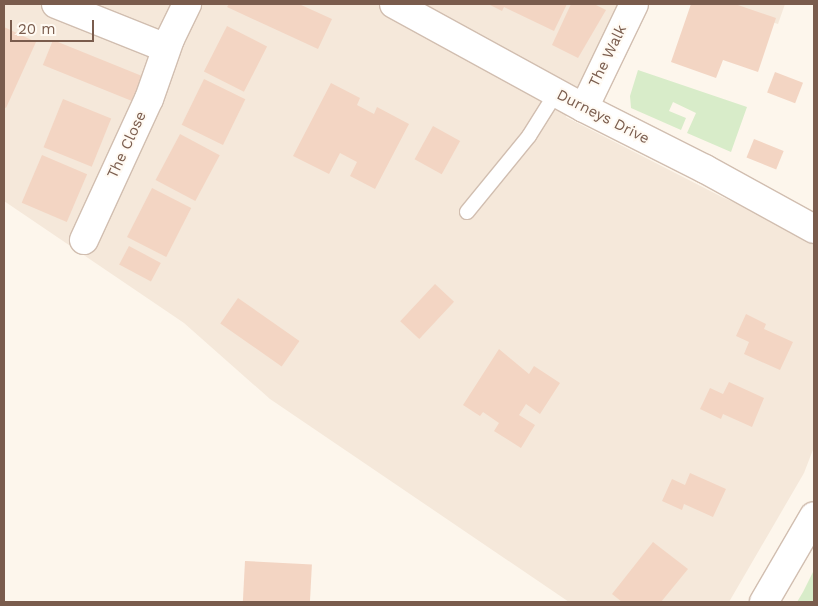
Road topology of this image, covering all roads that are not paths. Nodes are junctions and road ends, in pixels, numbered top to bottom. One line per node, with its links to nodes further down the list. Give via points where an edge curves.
1 (56, 4): 5 (street)
2 (187, 4): 5 (street, The Close)
3 (394, 4): 6 (street, Durneys Drive)
4 (634, 4): 7 (street, The Walk)
5 (166, 48): 10 (street, The Close, via 149,99)
6 (556, 93): 7 (street, Durneys Drive); 8 (lane, via 529,136)
7 (584, 108): 9 (street, Durneys Drive, via 705,168)
8 (467, 212)
9 (814, 229)
10 (85, 240)
11 (814, 516): 12 (street)
12 (764, 602)

